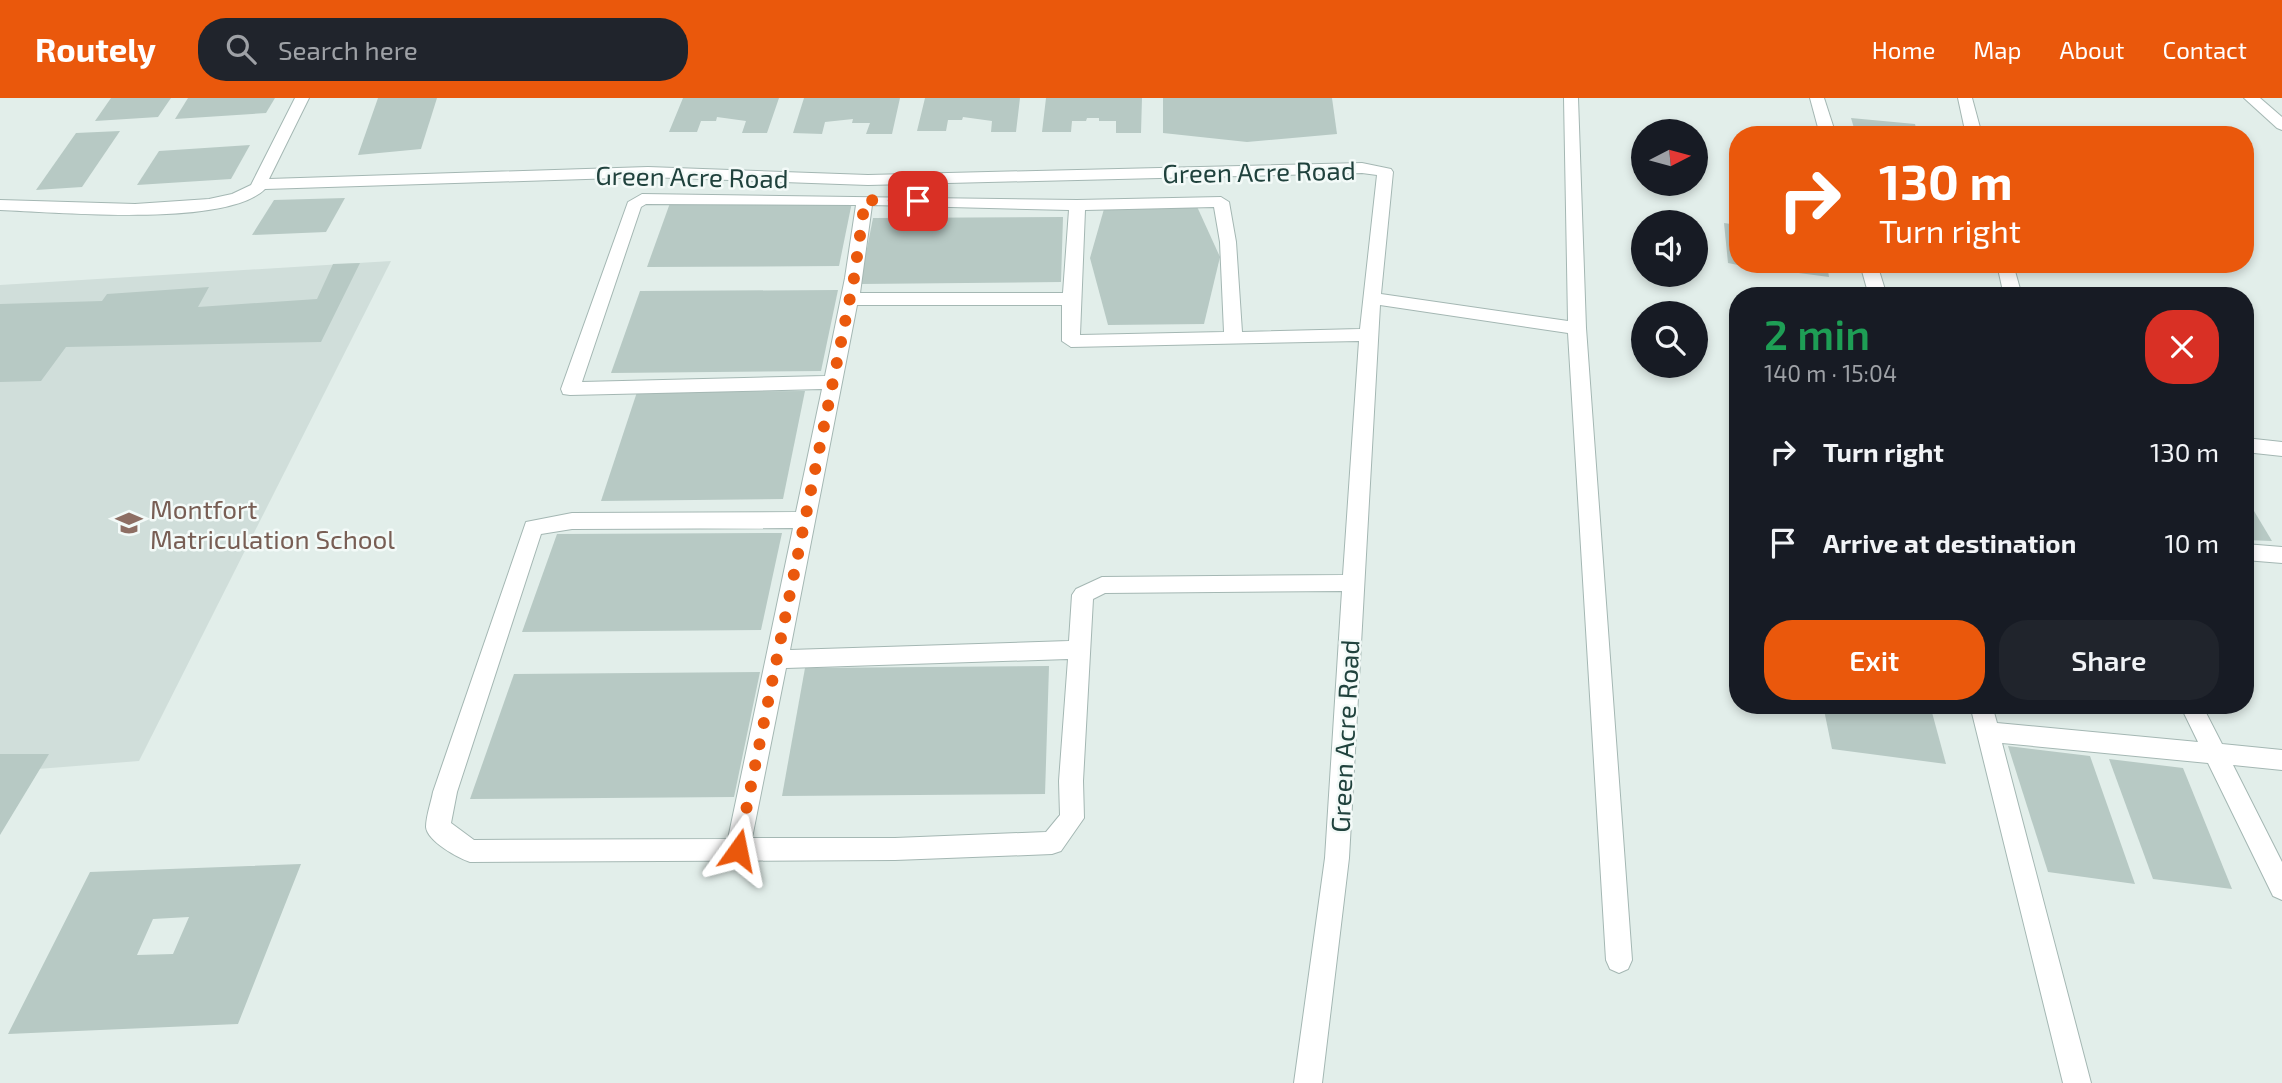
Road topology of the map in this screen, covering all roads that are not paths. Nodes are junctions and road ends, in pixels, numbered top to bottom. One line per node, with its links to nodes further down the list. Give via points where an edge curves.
1 (302, 98): 9 (street)
2 (1572, 98): 16 (street)
3 (1817, 98): 7 (street)
4 (1965, 98): 8 (street)
5 (2250, 98): 6 (street)
6 (2282, 125)
7 (1825, 126)
8 (1972, 126)
9 (259, 184): 11 (street, via 247,197 195,208); 13 (street, Green Acre Road, via 648,172 868,180 1373,168 1387,177)
10 (865, 200): 12 (street); 14 (street); 19 (street, via 642,199 634,205 570,388)
11 (0, 205)
12 (1077, 205): 15 (street); 18 (street, via 1221,202)
13 (1370, 298): 16 (street); 17 (street, Green Acre Road)
14 (850, 299): 15 (street); 19 (street)
15 (1071, 299): 18 (street, via 1071,341)
16 (1577, 328): 35 (street)
17 (1368, 335): 18 (street); 25 (street, Green Acre Road)
18 (1233, 338)
19 (833, 382): 22 (street)
20 (2254, 446): 21 (street)
21 (2282, 449)
22 (805, 520): 27 (street); 33 (street, via 572,521 533,527 445,792 438,828 470,851)
23 (2254, 553): 24 (street)
24 (2282, 555)
25 (1353, 583): 26 (street, via 1102,585 1083,594); 36 (street, Green Acre Road, via 1337,858)
26 (1078, 650): 27 (street); 33 (street, via 1072,818 1052,843)
27 (777, 659): 33 (street)
28 (1984, 714): 30 (street)
29 (2196, 714): 31 (street)
30 (1989, 732): 31 (street); 37 (street)
31 (2216, 755): 32 (street); 34 (street)
32 (2282, 760)
33 (738, 850)
34 (2282, 888)
35 (1619, 960)
36 (1308, 1083)
37 (2077, 1083)

